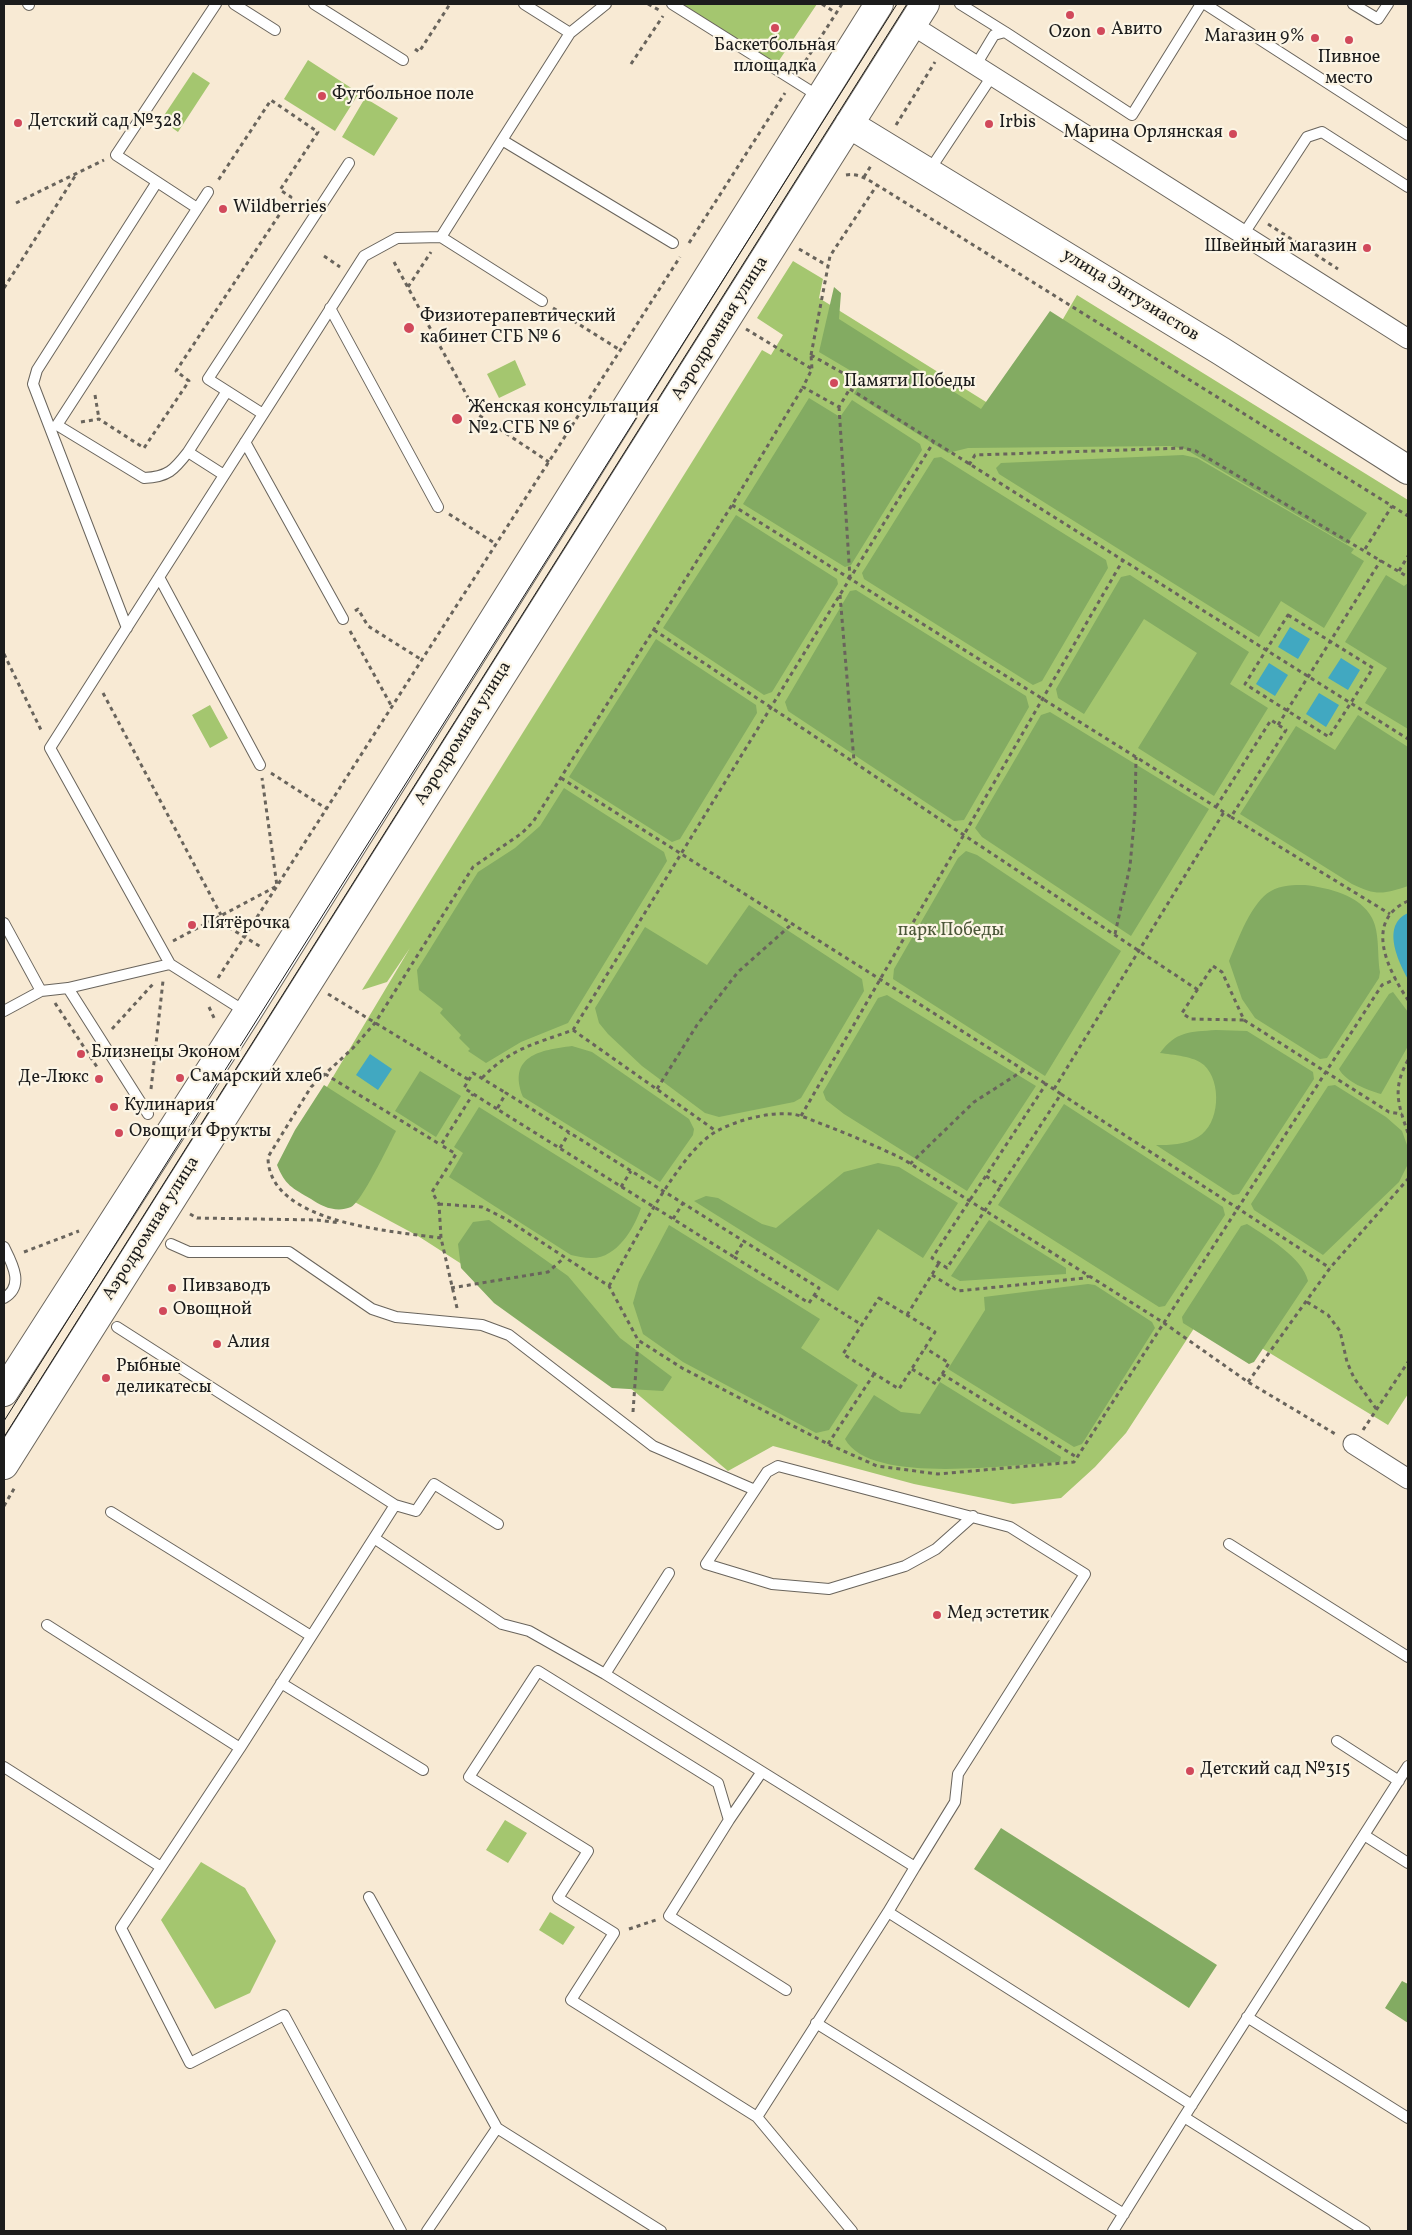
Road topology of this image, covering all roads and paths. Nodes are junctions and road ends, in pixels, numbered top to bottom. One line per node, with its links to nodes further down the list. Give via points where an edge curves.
1 (216, 4): 33 (lane)
2 (234, 4): 18 (lane)
3 (314, 4): 23 (lane)
4 (450, 4): 21 (path, via 419,52)
5 (524, 4): 20 (lane)
6 (606, 4): 20 (lane)
7 (672, 4): 24 (path); 27 (lane)
8 (822, 4): 16 (path)
9 (842, 4): 16 (path)
10 (878, 4): 28 (main road, Аэродромная улица)
11 (960, 4): 19 (lane)
12 (1201, 4): 19 (lane, via 1132,114)
13 (1205, 4): 30 (lane)
14 (1354, 4): 15 (lane, via 1378,19)
15 (1388, 4)
16 (836, 13): 27 (path)
17 (918, 14): 22 (street); 29 (main road, Аэродромная улица)
18 (275, 30)
19 (1005, 32): 25 (lane, via 994,34)
20 (570, 33): 31 (lane)
21 (411, 46)
22 (944, 46): 25 (street); 32 (path)
23 (402, 60)
24 (631, 64)
25 (976, 65): 26 (street)
26 (992, 76): 35 (lane); 45 (street)
27 (793, 80): 28 (lane); 58 (path)
28 (820, 98): 128 (main road, Аэродромная улица)
29 (849, 124): 32 (main road, улица Энтузиастов); 202 (main road, Аэродромная улица)
30 (1408, 135)
31 (502, 140): 46 (lane); 47 (lane)
32 (884, 146): 35 (main road, улица Энтузиастов)
33 (116, 154): 36 (path); 38 (lane)
34 (349, 163): 63 (lane, via 208,379)
35 (928, 172): 73 (main road, улица Энтузиастов)
36 (77, 173): 42 (path); 53 (path)
37 (864, 177): 39 (path)
38 (157, 182): 43 (lane); 67 (lane, via 37,370 32,384)
39 (877, 185): 50 (path, via 830,256); 76 (path)
40 (1408, 187): 44 (lane, via 1322,132 1307,137)
41 (211, 189): 43 (lane); 66 (path, via 271,100 318,132 280,190 291,197 176,371 189,381 144,448)
42 (16, 203)
43 (197, 208): 67 (lane)
44 (1256, 216): 45 (lane); 51 (path)
45 (1243, 235): 57 (street)
46 (441, 237): 52 (path); 54 (lane); 55 (lane, via 397,238 364,256)
47 (673, 243)
48 (797, 248): 50 (path)
49 (394, 262): 52 (path)
50 (828, 266): 59 (path)
51 (1344, 272)
52 (408, 287): 71 (path, via 477,414)
53 (4, 288)
54 (542, 301): 58 (path)
55 (330, 308): 65 (lane); 77 (lane)
56 (746, 328): 60 (path)
57 (1408, 339)
58 (620, 350): 71 (path)
59 (811, 355): 60 (path); 62 (path, via 855,380)
60 (812, 369): 61 (path)
61 (803, 387): 64 (path); 75 (path)
62 (850, 389): 64 (path); 69 (path)
63 (227, 391): 65 (lane); 70 (lane)
64 (839, 407): 87 (path)
65 (263, 414): 68 (lane)
66 (99, 419)
67 (54, 430): 70 (lane, via 144,478 160,477 174,470); 91 (lane)
68 (245, 442): 74 (lane); 89 (lane)
69 (933, 443): 72 (path); 87 (path)
70 (188, 452): 74 (lane)
71 (549, 462): 79 (path)
72 (969, 465): 80 (path, via 975,455 1183,448 1196,451); 82 (path)
73 (1408, 470)
74 (224, 475): 85 (lane)
75 (732, 506): 87 (path); 92 (path)
76 (1392, 506): 78 (path); 80 (path)
77 (438, 507): 79 (path)
78 (1408, 516)
79 (496, 544): 96 (path)
80 (1365, 549): 83 (path)
81 (1408, 556): 84 (path)
82 (1123, 560): 94 (path); 99 (path)
83 (1381, 560): 84 (path); 93 (path)
84 (1399, 571): 86 (path)
85 (159, 577): 91 (lane); 109 (lane)
86 (1408, 577)
87 (850, 579): 88 (path); 99 (path)
88 (840, 595): 101 (path); 108 (path)
89 (343, 619): 102 (path)
90 (368, 626): 96 (path)
91 (127, 628): 98 (lane)
92 (654, 630): 101 (path); 110 (path)
93 (1330, 642): 94 (path, via 1288,615); 97 (path); 100 (path, via 1373,668)
94 (1267, 650): 97 (path); 103 (path, via 1245,684)
95 (4, 654): 106 (path)
96 (422, 660): 102 (path)
97 (1309, 676): 100 (path); 103 (path)
98 (95, 677): 106 (lane); 120 (path)
99 (1042, 699): 107 (path); 115 (path)
100 (1351, 703): 103 (path, via 1330,738); 105 (path)
101 (771, 707): 108 (path); 116 (path)
102 (392, 708): 112 (path)
103 (1287, 711): 104 (path)
104 (1278, 725): 111 (path, via 1271,720); 114 (path, via 1286,730)
105 (1408, 738)
106 (50, 748): 126 (lane)
107 (1136, 757): 111 (path); 124 (path, via 1130,866)
108 (854, 762): 115 (path)
109 (260, 766): 112 (path); 117 (path)
110 (560, 778): 116 (path); 142 (path, via 533,822 474,867)
111 (1216, 807): 113 (path)
112 (327, 809): 117 (path)
113 (1224, 812): 114 (path); 127 (path)
114 (1231, 817): 119 (path)
115 (964, 834): 124 (path); 130 (path)
116 (682, 854): 123 (path); 143 (path)
117 (277, 886): 120 (path); 125 (path)
118 (1408, 901): 119 (path)
119 (1390, 914): 131 (path, via 1382,929 1383,944 1388,965)
120 (221, 915): 121 (path)
121 (215, 918): 125 (path); 126 (path)
122 (4, 923): 135 (lane)
123 (792, 924): 130 (path); 154 (path, via 738,972 697,1025)
124 (1115, 934): 127 (path)
125 (245, 937): 128 (path); 133 (path)
126 (161, 947): 129 (lane)
127 (1139, 950): 134 (path); 153 (path)
128 (280, 959): 139 (main road, Аэродромная улица)
129 (170, 964): 132 (lane); 133 (lane)
130 (880, 979): 147 (path); 161 (path)
131 (1396, 979): 137 (path); 148 (path, via 1382,986)
132 (68, 988): 135 (lane); 144 (lane)
133 (211, 990): 139 (lane); 141 (path, via 205,999)
134 (1198, 990): 140 (path, via 1214,966 1222,972); 140 (path, via 1182,1013 1191,1019)
135 (41, 992): 138 (lane)
136 (327, 994): 142 (path)
137 (1408, 1000)
138 (4, 1012)
139 (246, 1013): 211 (main road, Аэродромная улица)
140 (1244, 1020): 148 (path)
141 (215, 1021)
142 (375, 1023): 149 (path, via 354,1048); 151 (path)
143 (573, 1030): 150 (path, via 522,1048 498,1061); 154 (path)
144 (102, 1040): 145 (path); 159 (lane); 159 (path, via 164,973)
145 (89, 1054)
146 (1408, 1060): 160 (path, via 1402,1071 1397,1099)
147 (1024, 1070): 152 (path); 167 (path, via 974,1102)
148 (1326, 1072): 160 (path, via 1389,1112); 178 (path)
149 (325, 1074): 165 (path); 182 (path, via 306,1095 268,1157 268,1166 280,1187 294,1202 315,1215)
150 (482, 1078): 151 (path, via 473,1073); 155 (path)
151 (469, 1080): 156 (path, via 464,1088)
152 (1046, 1084): 153 (path); 169 (path)
153 (1054, 1089): 157 (path)
154 (657, 1090): 162 (path)
155 (506, 1093): 158 (path); 163 (path)
156 (473, 1094): 158 (path); 165 (path)
157 (1061, 1094): 172 (path); 178 (path)
158 (497, 1109): 166 (path)
159 (148, 1114)
160 (1402, 1114): 164 (path)
161 (801, 1116): 162 (path, via 774,1114); 167 (path, via 878,1146)
162 (716, 1131): 173 (path, via 697,1148)
163 (569, 1133): 166 (path); 168 (path)
164 (1408, 1133)
165 (441, 1145): 176 (path, via 456,1154 432,1192)
166 (560, 1148): 171 (path)
167 (910, 1164): 174 (path)
168 (631, 1171): 171 (path); 173 (path)
169 (986, 1176): 172 (path); 174 (path)
170 (1408, 1179): 192 (path)
171 (621, 1186): 177 (path)
172 (1001, 1186): 179 (path)
173 (664, 1192): 175 (path); 177 (path)
174 (969, 1201): 179 (path); 191 (path, via 932,1258)
175 (683, 1203): 181 (path); 185 (path)
176 (439, 1204): 184 (path); 190 (path, via 482,1207)
177 (654, 1207): 181 (path); 195 (path)
178 (1239, 1209): 192 (path); 201 (path)
179 (985, 1211): 191 (path, via 947,1268); 194 (path)
180 (190, 1213): 182 (path, via 198,1218 317,1220)
181 (673, 1218): 189 (path)
182 (351, 1225): 184 (path)
183 (83, 1230): 188 (path)
184 (441, 1238): 196 (path)
185 (744, 1241): 189 (path); 197 (path, via 819,1288)
186 (171, 1244): 203 (lane, via 188,1252 289,1252 372,1309 396,1317)
187 (4, 1247): 188 (lane)
188 (9, 1257): 198 (lane, via 16,1274 15,1286)
189 (734, 1257): 197 (path, via 809,1303)
190 (564, 1258): 195 (path); 196 (path, via 548,1272)
191 (939, 1263): 193 (path)
192 (1330, 1268): 199 (path)
193 (932, 1275): 194 (path, via 958,1291); 200 (path)
194 (1088, 1276): 201 (path)
195 (610, 1286): 205 (path)
196 (451, 1288): 203 (path)
197 (814, 1295): 204 (path)
198 (4, 1298)
199 (1307, 1302): 212 (path); 213 (path, via 1328,1315 1340,1331 1354,1378)
200 (907, 1315): 204 (path, via 879,1298); 206 (path, via 935,1332)
201 (1164, 1323): 212 (path); 217 (path)
202 (112, 1324): 218 (main road, Аэродромная улица); 221 (lane)
203 (462, 1324): 214 (lane, via 482,1325 509,1335)
204 (862, 1325): 209 (path, via 843,1354)
205 (638, 1340): 214 (path); 215 (path, via 682,1368)
206 (925, 1348): 208 (path); 210 (path, via 949,1363)
207 (1408, 1362): 213 (path)
208 (912, 1369): 209 (path, via 899,1389); 210 (path, via 936,1384)
209 (874, 1374): 215 (path)
210 (942, 1374): 217 (path)
211 (7, 1381)
212 (1248, 1382): 216 (path)
213 (1377, 1410): 216 (path)
214 (631, 1429): 220 (lane, via 653,1446)
215 (828, 1444): 217 (path, via 877,1466 938,1474 1074,1462)
216 (1353, 1444): 219 (street)
217 (1078, 1458)
218 (4, 1465)
219 (1408, 1479)
220 (755, 1490): 223 (lane, via 766,1472 778,1466); 223 (lane, via 706,1564 772,1584 830,1589 870,1579 906,1566 936,1549)
221 (395, 1506): 224 (lane, via 416,1511 434,1484); 225 (lane)
222 (111, 1512): 229 (lane)
223 (973, 1516): 243 (lane, via 1010,1527 1085,1574 958,1774 955,1802)
224 (498, 1524)
225 (374, 1538): 229 (lane); 231 (lane, via 502,1624 529,1631)
226 (1229, 1544): 230 (lane)
227 (669, 1573): 231 (lane)
228 (46, 1625): 234 (lane)
229 (311, 1636): 232 (lane)
230 (1408, 1657)
231 (605, 1674): 238 (lane)
232 (281, 1683): 234 (lane); 237 (lane)
233 (1337, 1741): 239 (lane)
234 (240, 1748): 244 (lane)
235 (1408, 1766): 239 (lane)
236 (4, 1767): 244 (lane)
237 (423, 1770)
238 (761, 1772): 240 (lane); 243 (lane)
239 (1399, 1781): 241 (lane)
240 (729, 1820): 247 (lane); 248 (lane, via 718,1783 538,1671 469,1777 588,1851 558,1898)
241 (1364, 1835): 242 (lane); 250 (lane)
242 (1408, 1863)
243 (916, 1866): 246 (lane)
244 (161, 1867): 258 (lane, via 121,1928 190,2063 284,2015)
245 (369, 1897): 256 (lane)
246 (888, 1912): 251 (lane); 252 (lane)
247 (669, 1916): 248 (path); 249 (lane)
248 (614, 1933): 253 (lane, via 571,2000)
249 (786, 1990)
250 (1248, 2017): 252 (lane); 255 (lane)
251 (816, 2023): 253 (lane); 257 (lane)
252 (1192, 2105): 254 (lane)
253 (757, 2117): 261 (lane)
254 (1184, 2117): 257 (lane); 263 (lane)
255 (1408, 2118)
256 (498, 2128): 259 (lane); 260 (lane)
257 (1124, 2214): 262 (lane)
258 (401, 2231)
259 (428, 2231)
260 (661, 2231)
261 (852, 2231)
262 (1113, 2231)
263 (1365, 2231)

